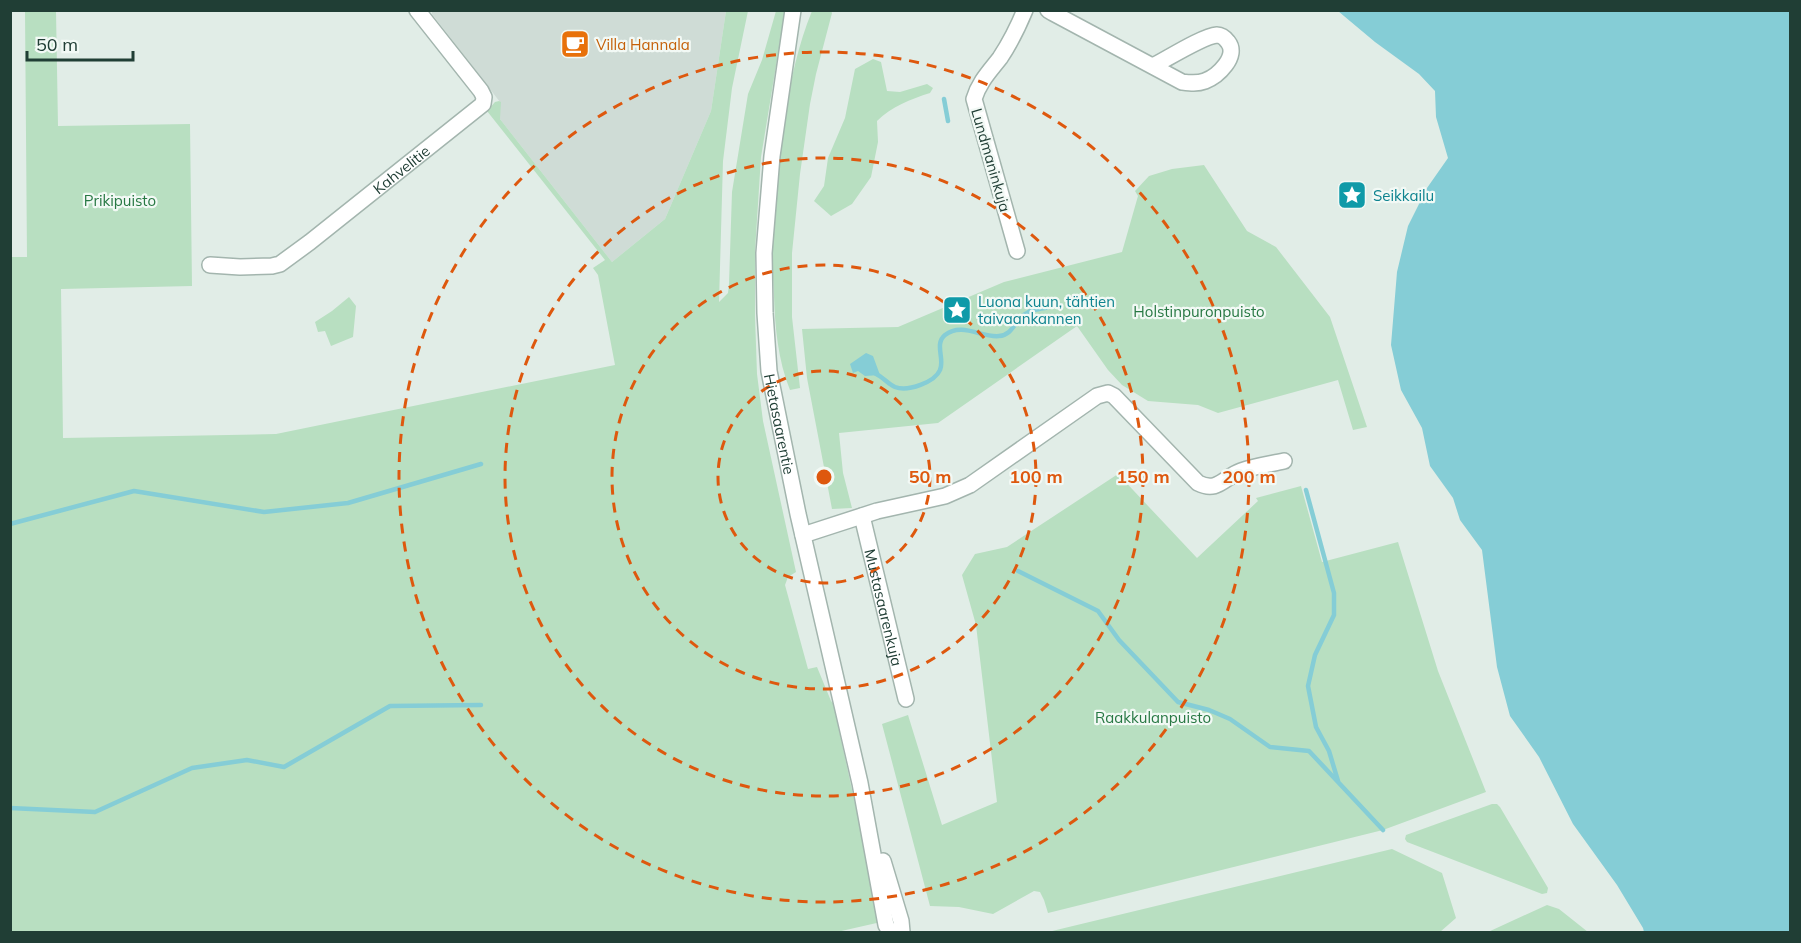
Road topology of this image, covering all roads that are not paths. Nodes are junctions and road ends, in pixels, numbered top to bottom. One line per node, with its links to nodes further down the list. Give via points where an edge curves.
1 (417, 10): 9 (street, Kahvelitie, via 481,91 483,104 280,264)
2 (793, 10): 6 (street, Hietasaarentie)
3 (804, 10): 6 (street, Hietasaarentie)
4 (1025, 10): 8 (street, Lundmaninkuja, via 1013,37 977,88 974,99)
5 (1048, 10): 7 (street)
6 (785, 59): 12 (street, Hietasaarentie, via 764,253 765,313 771,383)
7 (1153, 66): 7 (street, via 1194,84 1208,80 1226,65 1232,54 1231,45 1218,35)
8 (1017, 251)
9 (210, 265)
10 (1284, 461): 11 (street, via 1240,471 1206,487 1108,393 1097,396 970,486)
11 (862, 516): 12 (street); 13 (street, Mustasaarenkuja)
12 (803, 535): 14 (street, Hietasaarentie)
13 (906, 699)
14 (860, 783): 15 (street, Hietasaarentie); 16 (street, Hietasaarentie)
15 (890, 933)
16 (902, 933)

